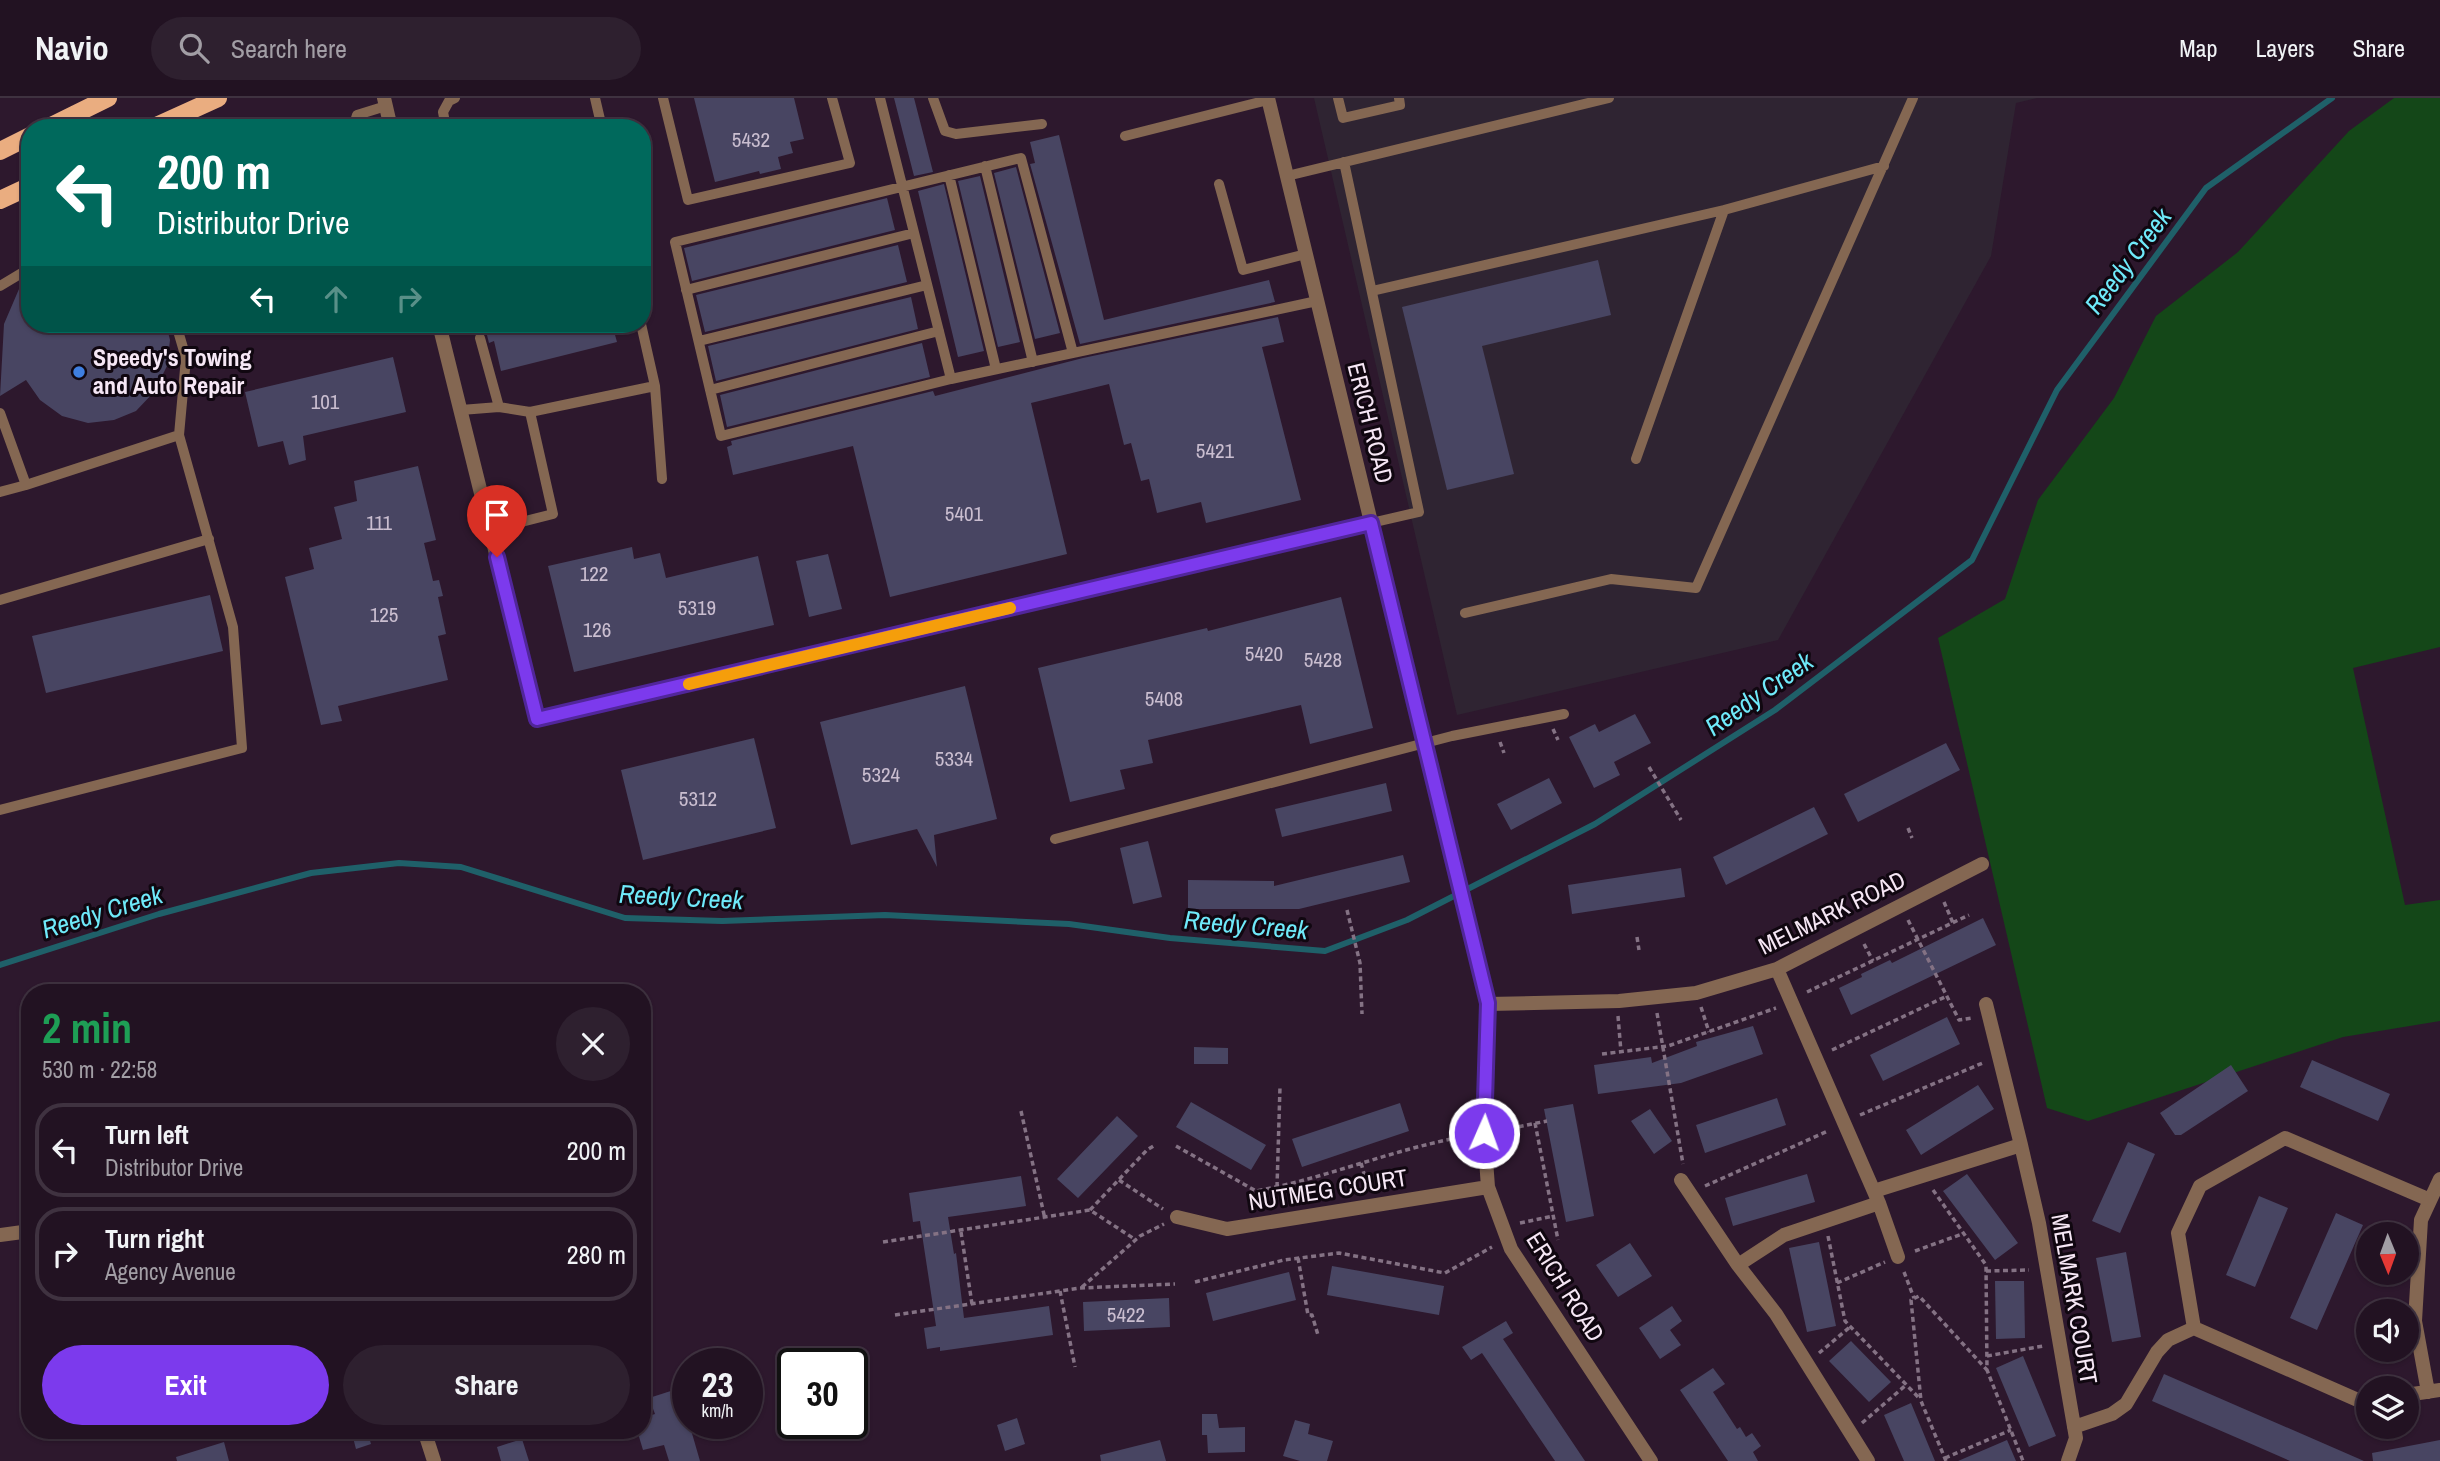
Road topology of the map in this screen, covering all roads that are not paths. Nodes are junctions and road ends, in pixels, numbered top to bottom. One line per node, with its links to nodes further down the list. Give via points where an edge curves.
1 (218, 98): 16 (main road)
2 (455, 98): 18 (lane, via 443,112)
3 (595, 98): 19 (lane)
4 (663, 98): 5 (lane, via 688,200 850,163)
5 (832, 98)
6 (880, 98): 30 (lane)
7 (933, 98): 20 (lane, via 945,131 956,134)
8 (1338, 98): 9 (lane, via 1343,118 1400,105)
9 (1399, 98)
10 (1609, 98): 24 (lane)
11 (1913, 98): 26 (lane)
12 (1268, 99): 21 (lane); 28 (street, ERICH ROAD)
13 (96, 101): 15 (main road)
14 (385, 102): 17 (lane)
15 (63, 119)
16 (183, 119)
17 (356, 119)
18 (444, 119)
19 (600, 119)
20 (1042, 124)
21 (1125, 136)
22 (21, 140): 23 (main road)
23 (0, 151)
24 (1344, 162): 28 (lane); 40 (lane)
25 (985, 166): 27 (lane); 48 (lane, via 1021,158); 49 (lane)
26 (1884, 166): 33 (lane); 67 (lane, via 1696,588 1611,579)
27 (949, 175): 30 (lane); 50 (lane)
28 (1287, 176): 35 (street, ERICH ROAD)
29 (1219, 184): 35 (lane, via 1243,270)
30 (902, 186): 34 (lane); 39 (lane, via 675,242)
31 (21, 190): 32 (main road)
32 (0, 200)
33 (1724, 210): 40 (lane); 59 (lane)
34 (914, 233): 37 (lane); 39 (lane)
35 (1306, 254): 41 (street, ERICH ROAD)
36 (21, 273): 38 (lane)
37 (927, 285): 42 (lane); 47 (lane)
38 (0, 286)
39 (687, 290): 47 (lane)
40 (1371, 291): 63 (lane, via 1419,512)
41 (1317, 301): 48 (lane); 63 (street, ERICH ROAD)
42 (939, 331): 51 (lane); 53 (lane)
43 (179, 333): 58 (lane, via 186,358)
44 (441, 333): 55 (street)
45 (643, 333): 52 (lane)
46 (480, 338): 54 (lane)
47 (699, 341): 53 (lane)
48 (1073, 353): 49 (lane)
49 (1032, 362): 50 (lane)
50 (996, 369): 51 (lane)
51 (951, 379): 53 (lane, via 721,436)
52 (655, 386): 56 (lane); 60 (lane)
53 (710, 390)
54 (499, 407): 55 (lane); 56 (lane)
55 (461, 410): 64 (street)
56 (530, 412): 64 (lane, via 553,514)
57 (0, 413): 61 (lane)
58 (179, 435): 61 (lane); 65 (lane)
59 (1636, 459)
60 (662, 479)
61 (26, 485): 62 (lane)
62 (0, 492)
63 (1371, 523): 64 (street, via 537,719); 69 (street, ERICH ROAD)
64 (490, 530)
65 (209, 539): 66 (lane); 70 (lane, via 233,627 242,748)
66 (0, 600)
67 (1465, 613)
68 (1564, 714): 69 (lane)
69 (1426, 742): 71 (lane); 74 (street, ERICH ROAD)
70 (0, 810)
71 (1055, 839)
72 (1982, 864): 73 (street, MELMARK ROAD)
73 (1777, 969): 74 (street, MELMARK ROAD, via 1696,993 1617,1001); 80 (street)
74 (1488, 1003): 79 (street, ERICH ROAD, via 1484,1133)
75 (1986, 1004): 76 (street, MELMARK COURT)
76 (2021, 1145): 80 (street); 90 (street, MELMARK COURT)
77 (2440, 1179): 81 (street)
78 (1681, 1180): 86 (street)
79 (1488, 1187): 82 (street, NUTMEG COURT, via 1227,1229); 93 (street, ERICH ROAD, via 1511,1249)
80 (1876, 1197): 85 (street); 86 (street, via 1784,1235)
81 (2430, 1200): 87 (street, via 2285,1138 2200,1186 2194,1198 2178,1233); 88 (street, via 2421,1220 2415,1321)
82 (1177, 1217)
83 (21, 1232): 84 (street)
84 (0, 1235)
85 (1898, 1257)
86 (1738, 1265): 94 (street, via 1776,1314)
87 (2194, 1328): 89 (street); 90 (street, via 2168,1340 2157,1352 2126,1404)
88 (2434, 1391)
89 (2356, 1399)
90 (2074, 1427): 95 (street, MELMARK COURT, via 2076,1437)
91 (427, 1439): 92 (street)
92 (434, 1461)
93 (1651, 1461)
94 (1867, 1461)
95 (2068, 1461)

